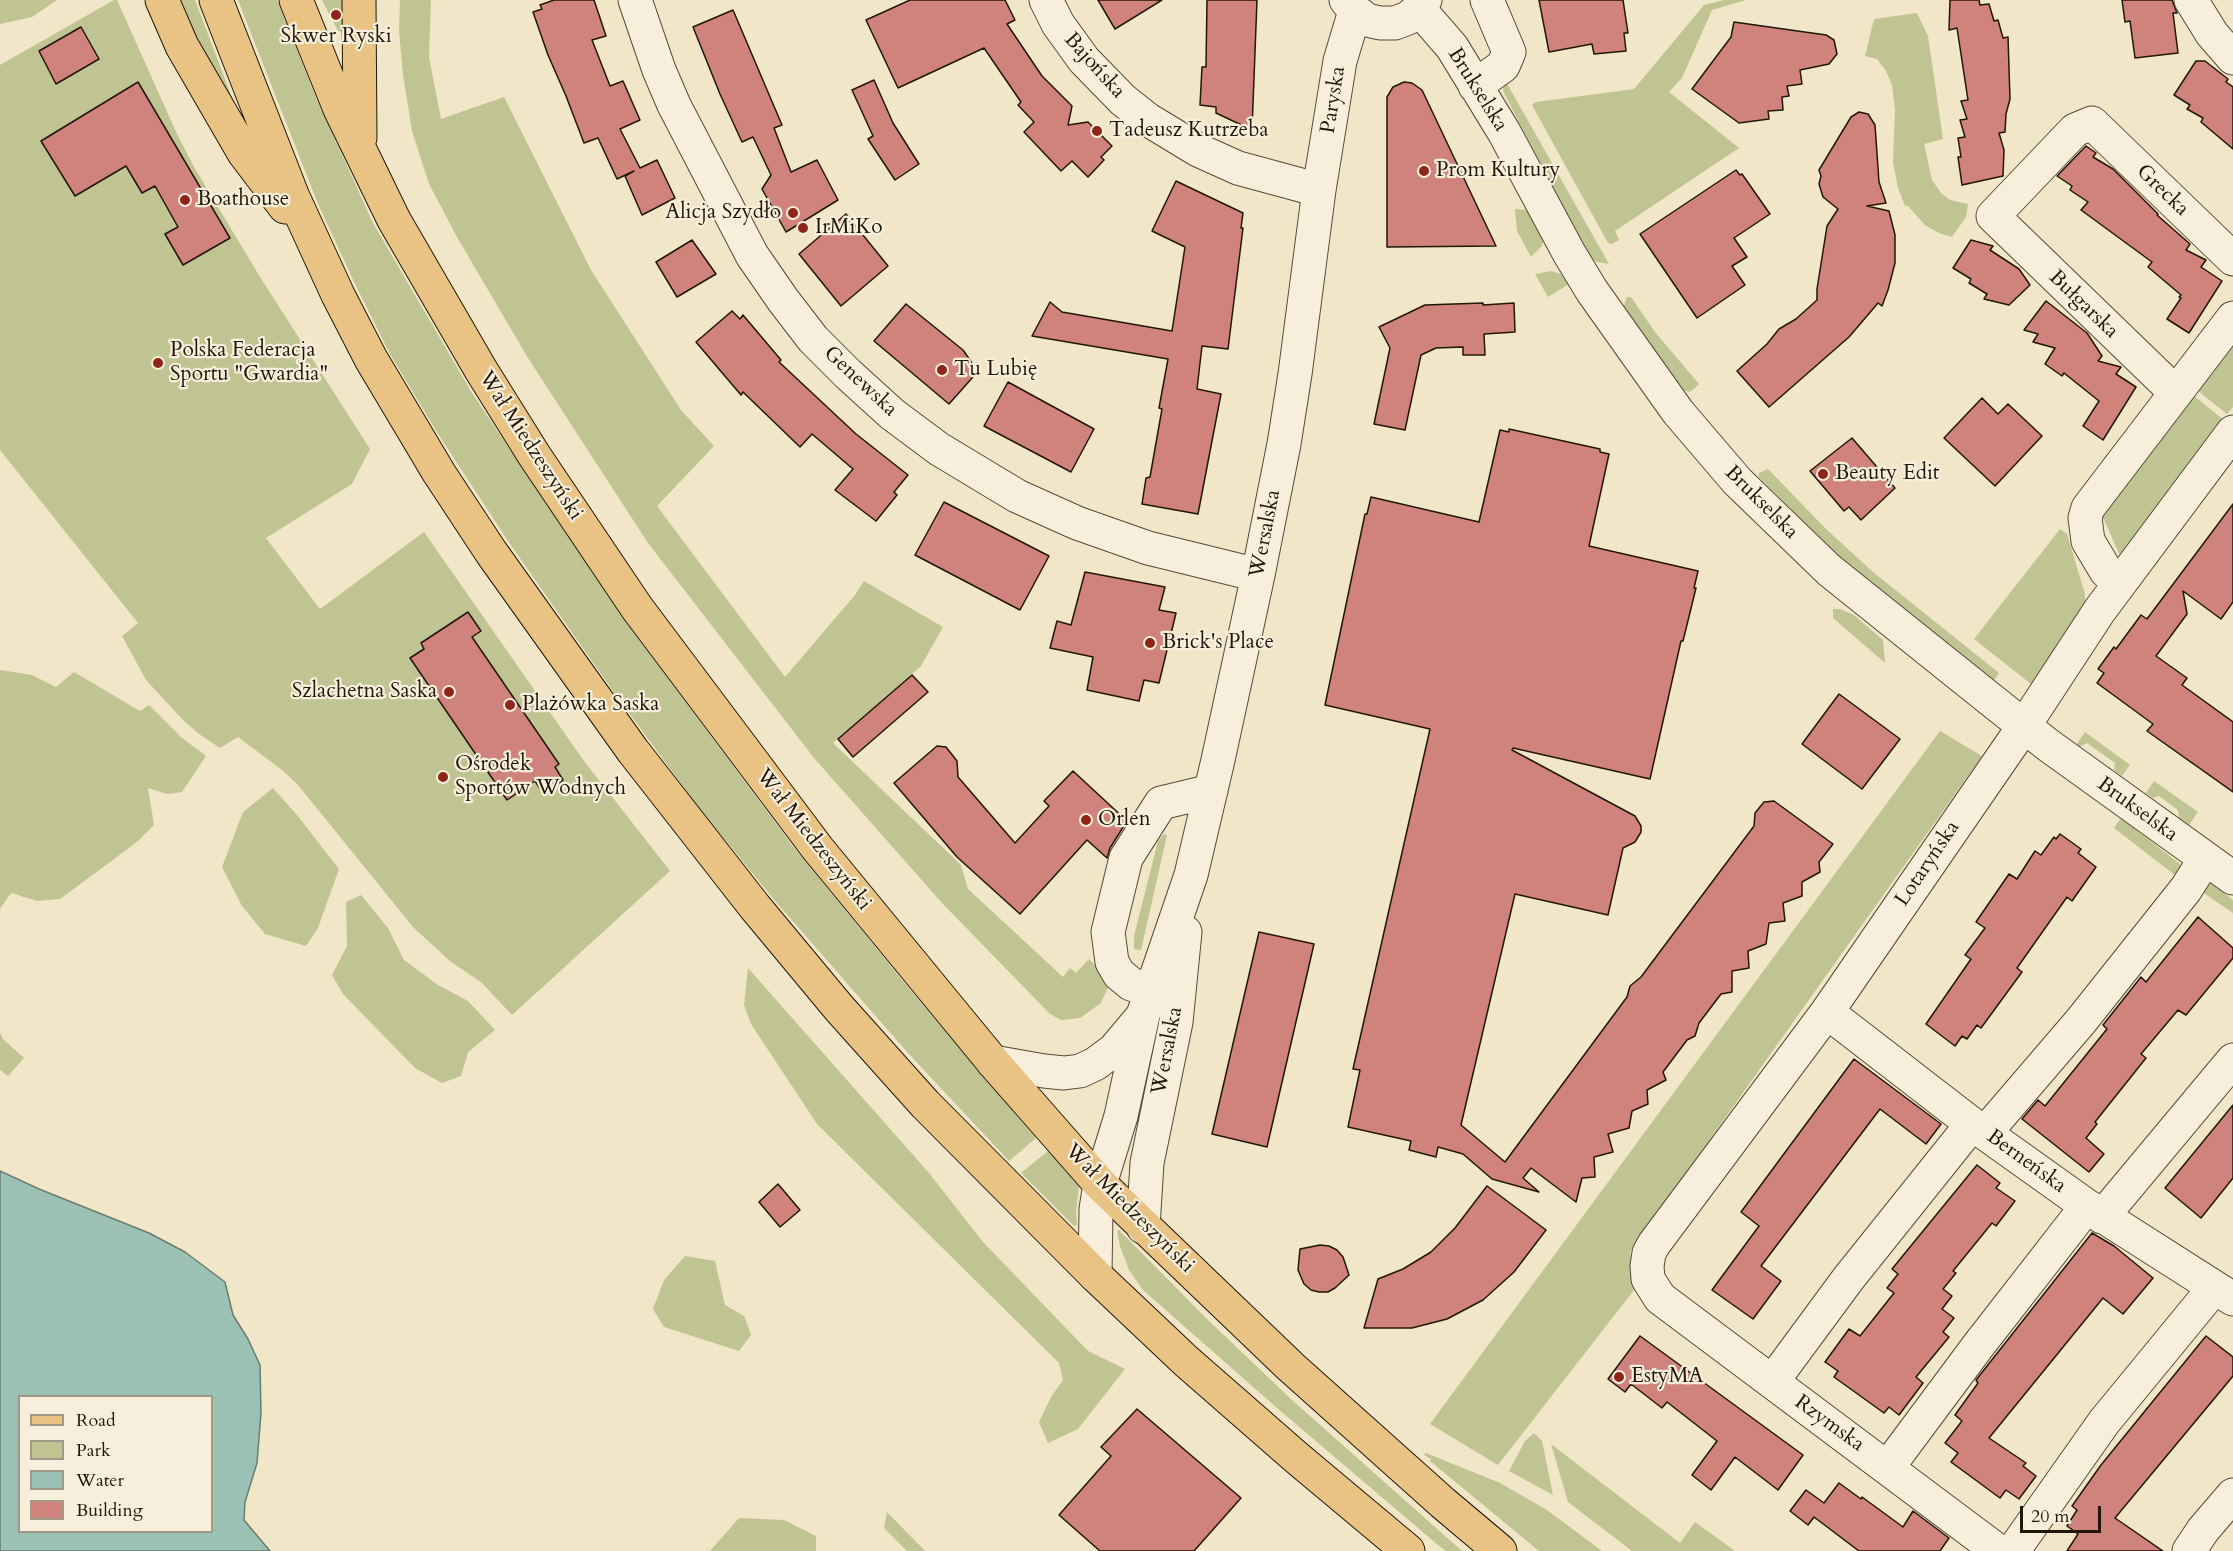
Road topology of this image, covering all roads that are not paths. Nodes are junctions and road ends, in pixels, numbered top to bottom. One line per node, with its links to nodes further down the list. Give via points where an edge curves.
1 (162, 0): 16 (main road, via 182,46 244,153)
2 (216, 0): 16 (main road)
3 (296, 0): 14 (main road, Wał Miedzeszyński)
4 (358, 0): 14 (main road)
5 (635, 0): 21 (street, Genewska, via 674,105 752,255 813,339 848,374 939,449 1017,496 1148,548)
6 (1046, 0): 15 (street, Bajońska, via 1084,60 1147,119 1198,150 1238,168)
7 (1487, 0): 12 (street, via 1509,52 1503,66)
8 (2191, 0): 11 (street)
9 (1422, 4): 10 (street, via 1408,18 1395,23 1367,20); 12 (street, Brukselska)
10 (1351, 6): 15 (street, Paryska)
11 (2233, 58)
12 (1475, 86): 23 (street, Brukselska, via 1592,291 1706,446 1829,570)
13 (2092, 123): 17 (street, Grecka); 19 (street, Bułgarska, via 2074,130 1993,216)
14 (361, 152): 30 (main road, Wał Miedzeszyński, via 422,270 481,370 637,608 818,849)
15 (1319, 190): 21 (street, Wersalska, via 1294,385)
16 (315, 248): 35 (main road, via 371,359 439,473 633,751 839,1008 925,1104)
17 (2233, 259)
18 (2233, 318): 19 (street)
19 (2175, 392): 22 (street, via 2088,508 2085,518 2088,541)
20 (2233, 432): 22 (street, Lotaryńska)
21 (1258, 575): 24 (street, Wersalska)
22 (2119, 584): 23 (street, Lotaryńska)
23 (2024, 726): 25 (street, Brukselska); 28 (street, Lotaryńska)
24 (1211, 791): 27 (street, Wersalska); 27 (street, via 1161,803 1126,858 1108,932 1112,962 1131,984)
25 (2205, 859): 26 (street, Brukselska); 31 (street, via 2186,889 2088,1012)
26 (2233, 878)
27 (1158, 997): 30 (street, Wersalska, via 1114,1050 1080,1071 1044,1071); 32 (street, Wersalska); 34 (street, Wersalska, via 1176,1023 1148,1154)
28 (1827, 1012): 31 (street, Berneńska); 37 (street, Lotaryńska, via 1654,1244 1649,1253 1648,1279)
29 (2233, 1060): 33 (street)
30 (993, 1062): 32 (main road, Wał Miedzeszyński)
31 (1979, 1129): 33 (street, Berneńska); 38 (street, via 1848,1279)
32 (1100, 1184): 34 (main road, Wał Miedzeszyński); 35 (street, Wersalska)
33 (2095, 1212): 36 (street, Berneńska); 39 (street, via 1978,1346)
34 (1143, 1227): 42 (main road, Wał Miedzeszyński, via 1291,1367)
35 (1095, 1275): 41 (main road, via 1203,1376)
36 (2223, 1294): 44 (street, via 2104,1422)
37 (1660, 1298): 38 (street, Rzymska)
38 (1772, 1382): 39 (street, Rzymska)
39 (1888, 1467): 43 (street, Rzymska)
40 (2233, 1495): 45 (street)
41 (1408, 1551)
42 (1500, 1551)
43 (1998, 1551)
44 (2013, 1551)
45 (2189, 1551)

